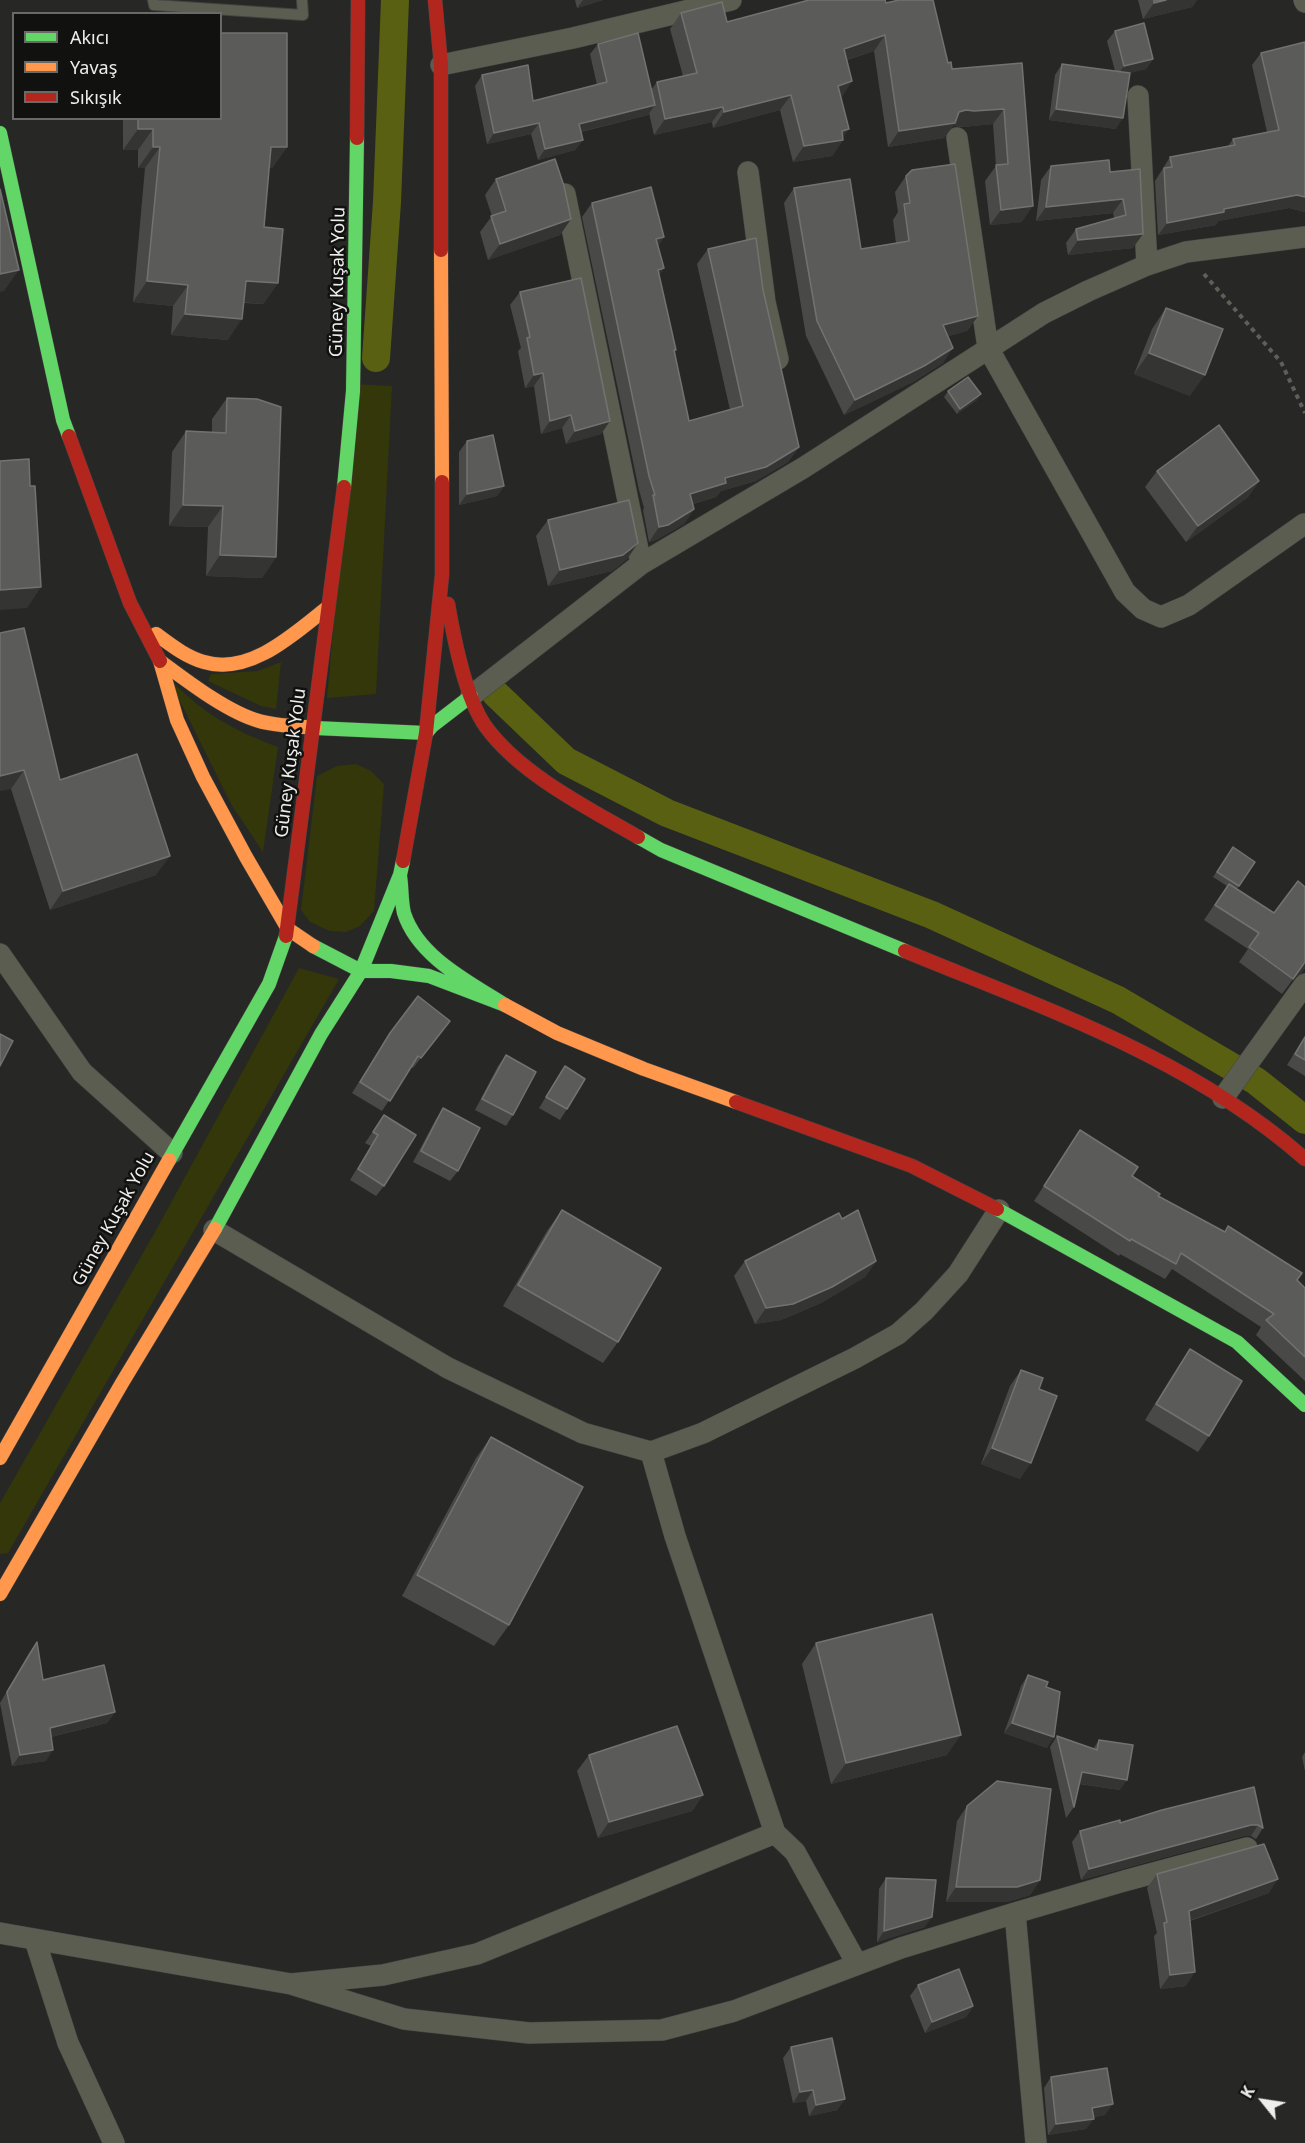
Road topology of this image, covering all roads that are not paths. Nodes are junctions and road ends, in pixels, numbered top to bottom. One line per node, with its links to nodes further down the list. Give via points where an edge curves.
1 (153, 0): 2 (lane, via 154,5 303,15)
2 (302, 0)
3 (358, 0): 22 (main road, Güney Kuşak Yolu, via 353,391)
4 (435, 0): 6 (main road)
5 (731, 0): 6 (street)
6 (441, 65): 20 (main road)
7 (1138, 96): 13 (street)
8 (0, 133): 21 (main road, via 63,420)
9 (957, 138): 14 (street)
10 (748, 172): 15 (street, via 765,302)
11 (563, 186): 19 (street)
12 (1305, 237): 13 (street, via 1186,252)
13 (1147, 265): 14 (street, via 1044,313)
14 (988, 348): 17 (street); 18 (street, via 1125,592 1143,609 1161,617 1189,606)
15 (783, 379)
16 (798, 446): 17 (street)
17 (803, 468): 19 (street)
18 (1304, 524)
19 (641, 564): 24 (street)
20 (442, 574): 24 (main road, via 454,640); 26 (main road)
21 (130, 603): 22 (main road, via 156,633 187,656 205,663 231,665 268,653); 23 (main road)
22 (328, 607): 25 (main road, Güney Kuşak Yolu)
23 (160, 661): 25 (main road, via 223,704 258,720); 28 (main road, via 177,720 203,777)
24 (471, 696): 26 (main road); 33 (main road, via 485,726 517,761 579,803 661,850 1122,1041)
25 (314, 728): 26 (main road); 28 (main road, Güney Kuşak Yolu)
26 (426, 733): 27 (main road)
27 (400, 875): 30 (main road); 32 (main road, via 406,916 421,942 449,968)
28 (288, 929): 30 (main road, via 315,948); 34 (main road, Güney Kuşak Yolu, via 269,984)
29 (0, 954): 34 (street, via 82,1072)
30 (361, 971): 32 (main road, via 429,976); 37 (main road, via 321,1035)
31 (1305, 984): 33 (street)
32 (505, 1005): 36 (main road, via 557,1033 644,1069 912,1166)
33 (1226, 1093): 35 (main road)
34 (172, 1153): 40 (main road, Güney Kuşak Yolu)
35 (1305, 1159)
36 (999, 1210): 38 (main road, via 1237,1342); 39 (street, via 958,1274 898,1334 703,1434)
37 (214, 1230): 39 (street, via 448,1368 583,1433); 41 (main road)
38 (1305, 1405)
39 (651, 1452): 42 (street, via 675,1536)
40 (0, 1458)
41 (1, 1591)
42 (775, 1833): 47 (street, via 795,1852); 48 (street, via 477,1954 383,1975)
43 (1247, 1848): 44 (street)
44 (1015, 1913): 47 (street); 50 (street)
45 (0, 1933): 46 (street)
46 (35, 1940): 48 (street); 49 (street, via 68,2043)
47 (857, 1964): 48 (street, via 734,2011 662,2030 529,2033 404,2019)
48 (291, 1984)
49 (114, 2143)
50 (1036, 2143)

